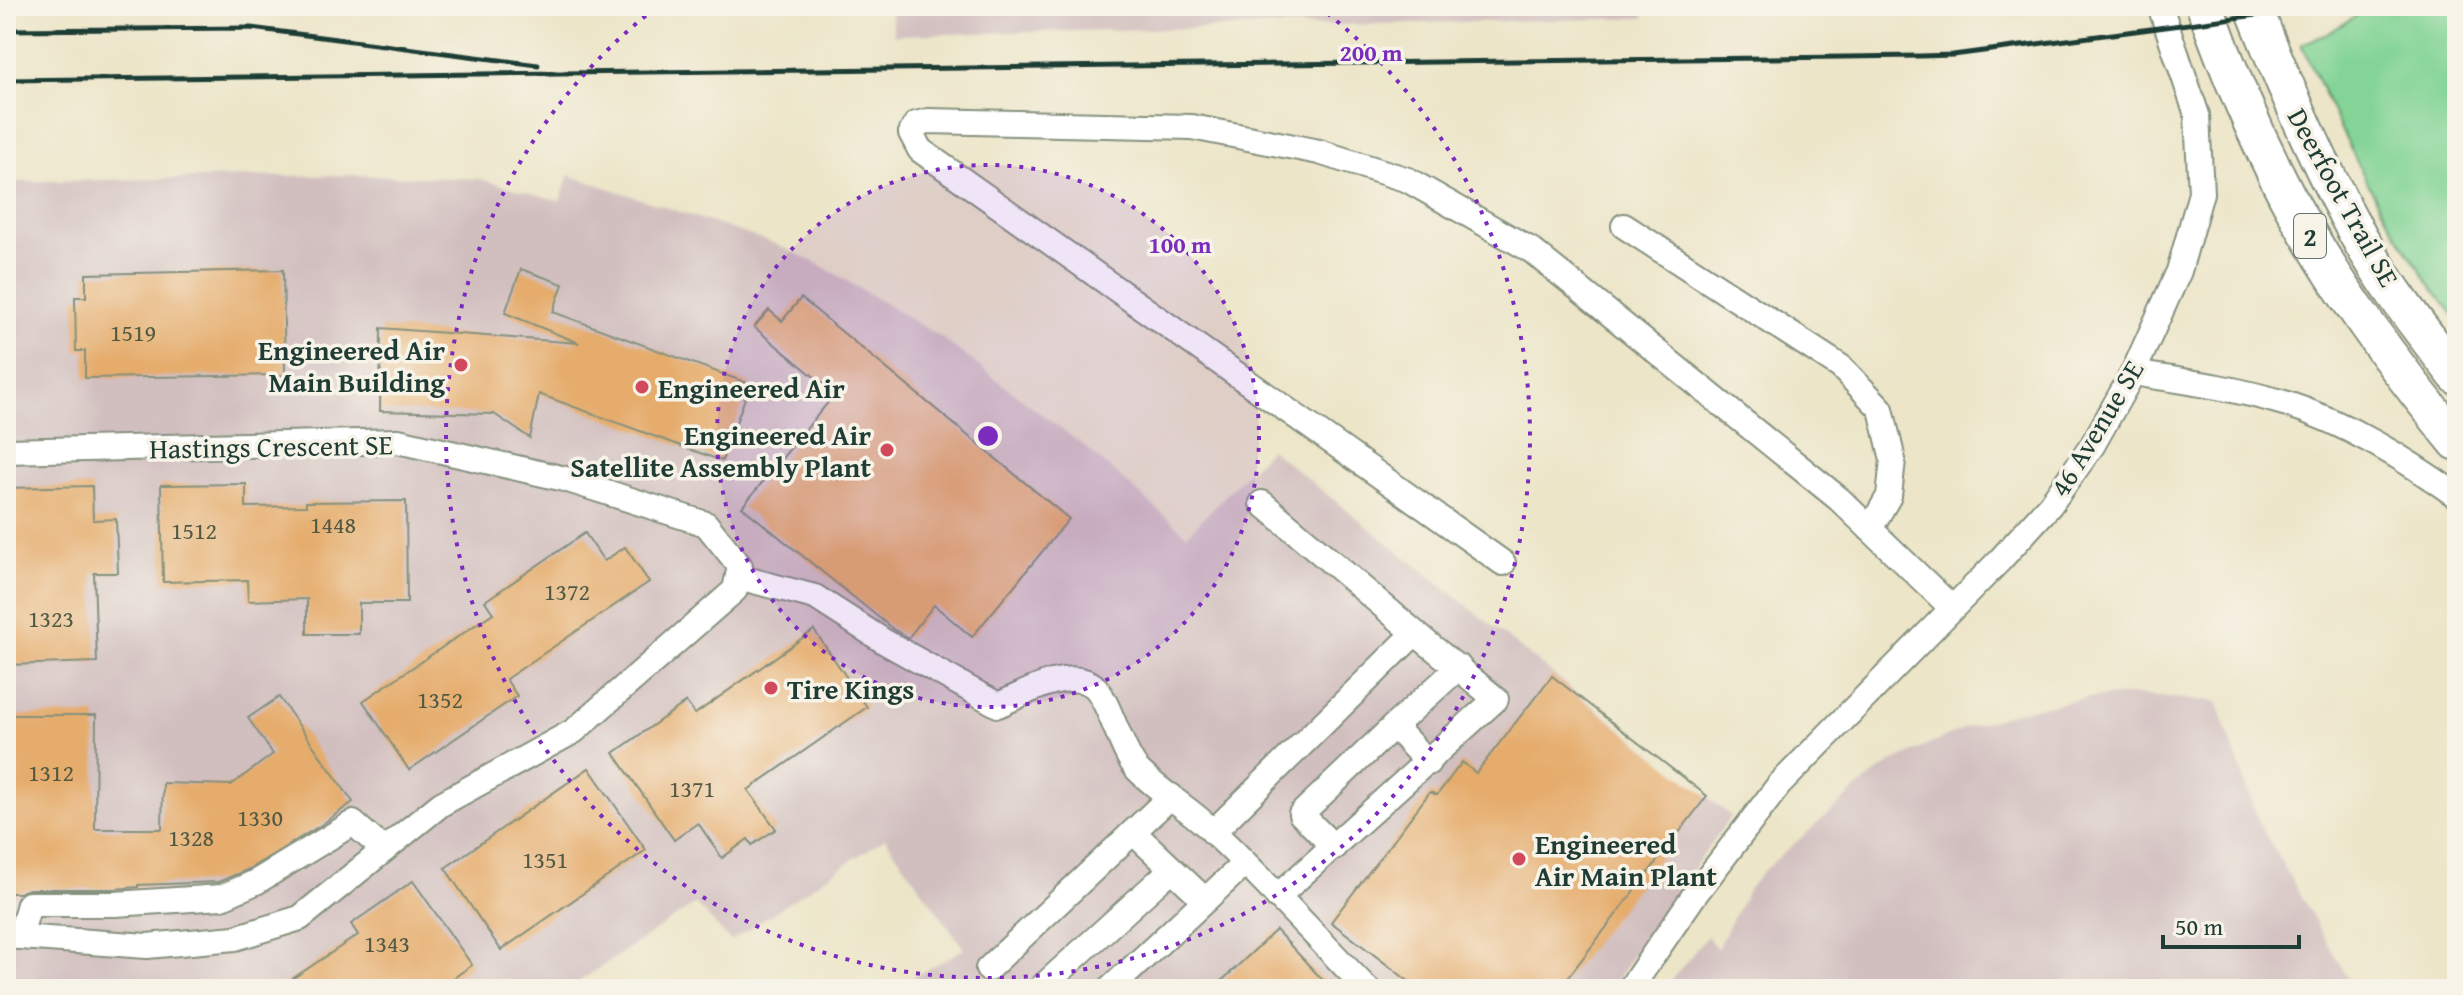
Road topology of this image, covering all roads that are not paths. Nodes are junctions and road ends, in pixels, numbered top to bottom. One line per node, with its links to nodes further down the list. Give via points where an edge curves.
1 (2205, 6): 7 (highway, Deerfoot Trail SE / 2, via 2257,132 2313,241 2397,367)
2 (2253, 6): 6 (highway, Deerfoot Trail SE / 2, via 2288,93 2356,231)
3 (2162, 12): 5 (street, 46 Avenue SE, via 2197,115 2201,193 2179,271)
4 (1624, 226): 11 (street, via 1841,367 1881,409 1893,460 1889,496)
5 (2133, 373): 9 (street, via 2285,404 2348,428); 14 (street, 46 Avenue SE, via 2092,446 2050,505)
6 (2457, 376)
7 (2457, 442)
8 (6, 451): 13 (street, Hastings Crescent SE, via 398,441 565,479 706,524 740,566)
9 (2457, 496)
10 (1262, 503): 15 (street)
11 (1870, 529): 12 (street, via 1531,250 1408,180 1319,152 1192,127 916,124 911,133 920,150); 14 (street)
12 (1503, 563)
13 (738, 577): 19 (street, via 815,597 998,705 1058,680 1089,683 1096,687 1137,768); 23 (street, via 735,590 574,731 441,804)
14 (1952, 608): 35 (street, 46 Avenue SE, via 1779,785)
15 (1415, 633): 16 (street); 21 (street)
16 (1459, 667): 17 (street); 18 (street, via 1496,699)
17 (1394, 726): 18 (street); 22 (street, via 1301,814)
18 (1428, 763): 22 (street)
19 (1171, 796): 20 (street); 21 (street)
20 (1133, 832): 25 (street); 31 (street)
21 (1213, 832): 24 (street)
22 (1334, 847): 26 (street)
23 (384, 850): 28 (street, via 353,823 222,897); 30 (street, via 300,918 235,938)
24 (1244, 864): 26 (street); 27 (street)
25 (1172, 869): 27 (street); 33 (street)
26 (1277, 897): 34 (street)
27 (1205, 900): 32 (street)
28 (150, 902): 29 (street, via 29,904); 30 (street)
29 (13, 937): 30 (street)
30 (156, 945)
31 (988, 969)
32 (1117, 986)
33 (1040, 989)
34 (1367, 989)
35 (1630, 989)

